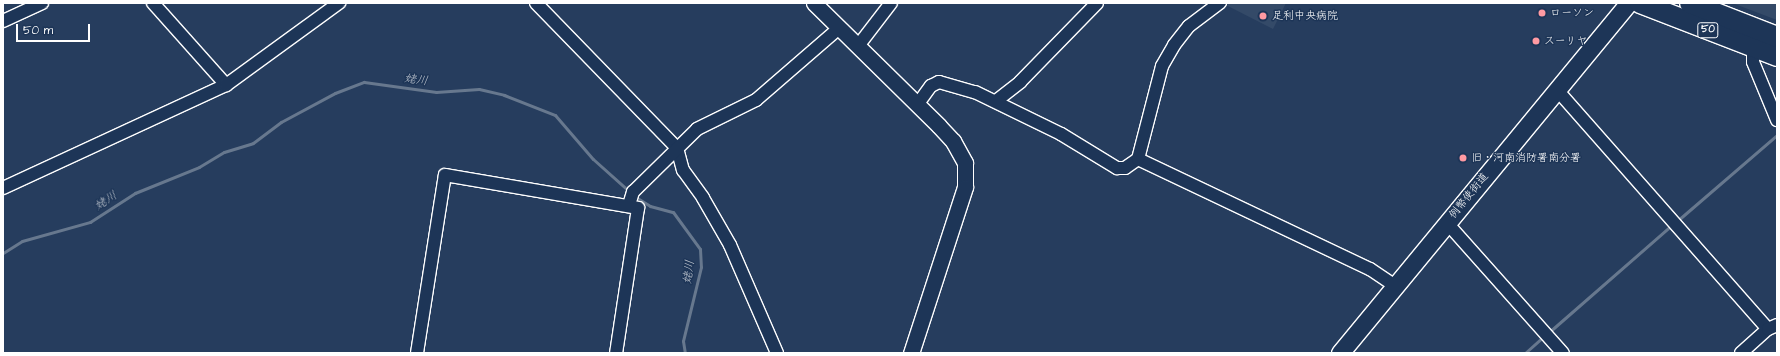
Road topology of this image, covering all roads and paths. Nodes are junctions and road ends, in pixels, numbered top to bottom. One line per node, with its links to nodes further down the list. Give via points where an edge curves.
1 (42, 3): 12 (street)
2 (153, 3): 18 (street)
3 (339, 3): 18 (street)
4 (536, 3): 23 (street)
5 (814, 3): 13 (street)
6 (891, 3): 15 (street)
7 (1096, 3): 20 (street, via 1020,82)
8 (1220, 3): 24 (street, via 1189,26 1162,66)
9 (1629, 3): 19 (main road, 例幣使街道)
10 (1640, 3): 16 (highway, 50)
11 (1690, 3): 14 (highway, 50)
12 (3, 20)
13 (839, 28): 15 (street); 23 (street, via 756,100 697,129)
14 (1777, 37)
15 (858, 46): 21 (street)
16 (1752, 47): 17 (highway, 50); 22 (street, via 1754,62)
17 (1777, 56)
18 (226, 85): 25 (street)
19 (1558, 91): 27 (main road, 例幣使街道); 29 (street, via 1674,222)
20 (996, 101): 21 (street, via 939,82 931,86); 24 (street, via 1061,134 1117,168 1125,168)
21 (917, 105): 33 (street, via 953,141 965,163 966,174 959,208)
22 (1777, 120)
23 (678, 148): 26 (street, via 633,192); 32 (street, via 683,170 730,245)
24 (1138, 159): 28 (street, via 1370,269)
25 (3, 188)
26 (629, 205): 30 (street, via 445,175); 31 (street, via 638,208)
27 (1447, 223): 28 (main road, 例幣使街道); 35 (street)
28 (1395, 286): 34 (main road, 例幣使街道)
29 (1772, 327): 36 (street)
30 (417, 353)
31 (616, 353)
32 (777, 353)
33 (911, 353)
34 (1340, 353)
35 (1562, 353)
36 (1741, 353)

